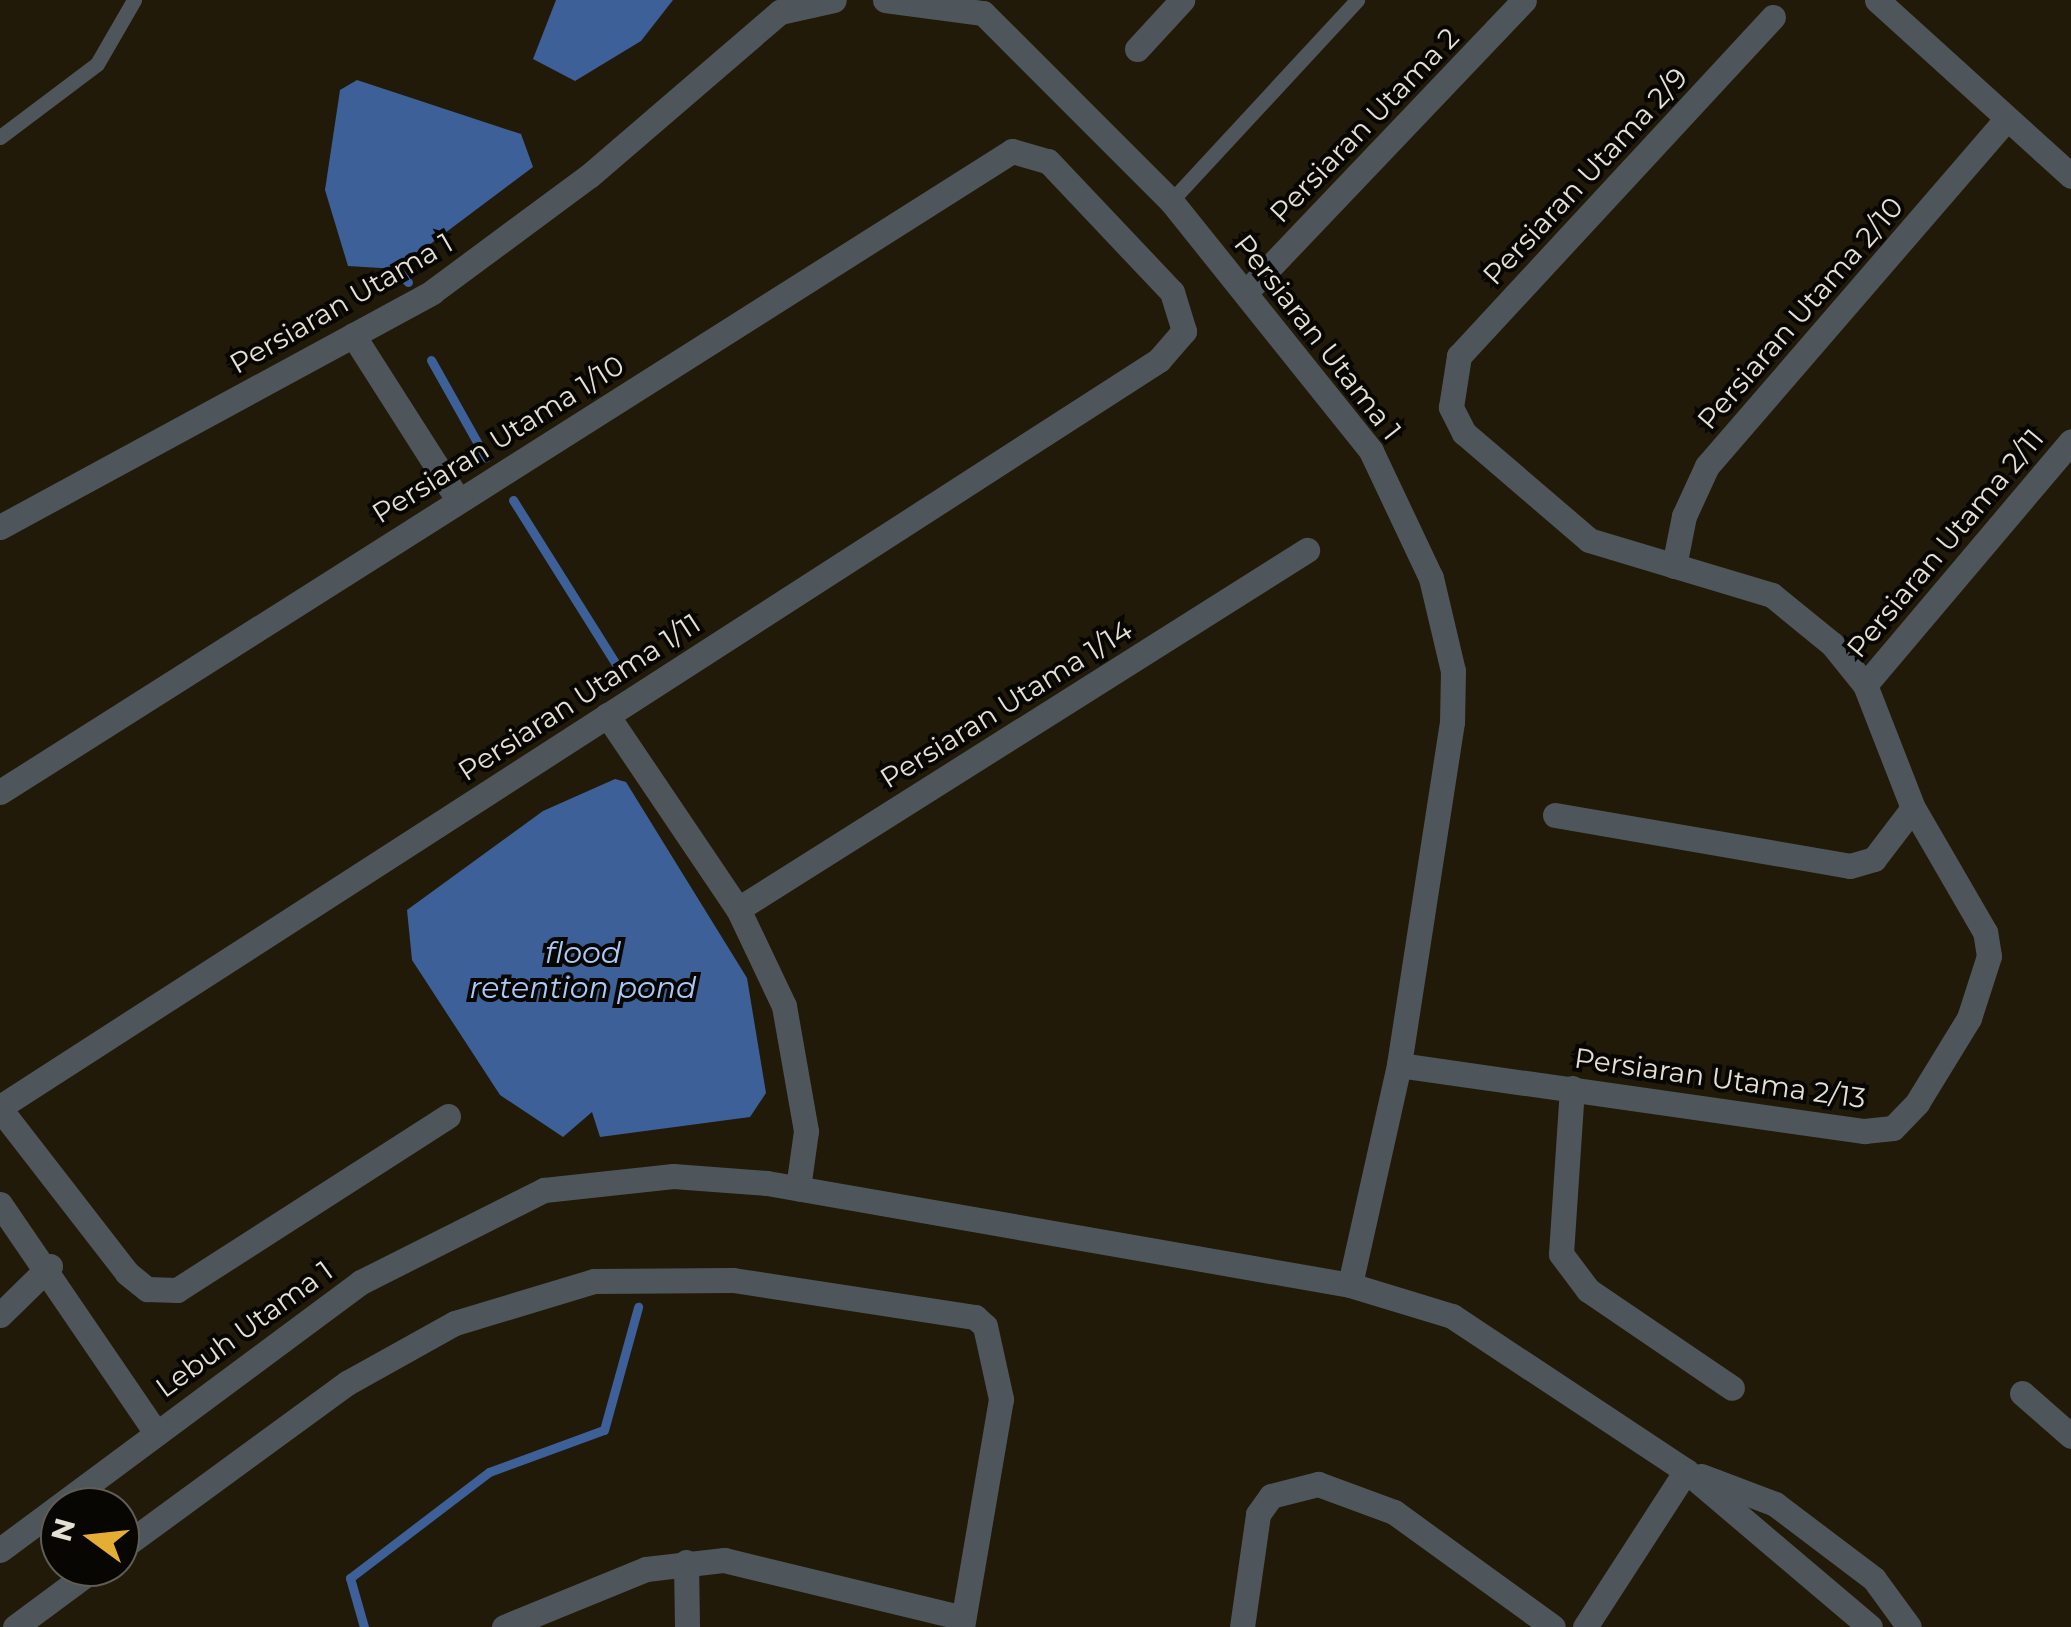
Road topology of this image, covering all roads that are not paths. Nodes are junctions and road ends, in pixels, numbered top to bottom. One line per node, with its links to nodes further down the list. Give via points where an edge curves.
1 (134, 0): 13 (lane, via 97,64)
2 (834, 0): 18 (street, Persiaran Utama 1, via 780,12 590,176 432,292)
3 (886, 0): 4 (street, Persiaran Utama 1)
4 (896, 0): 9 (street, Persiaran Utama 1)
5 (1182, 0): 11 (street)
6 (1357, 0): 15 (lane)
7 (1524, 0): 16 (street, Persiaran Utama 2)
8 (1888, 4): 12 (street)
9 (989, 6): 15 (street, Persiaran Utama 1)
10 (1774, 16): 19 (street, Persiaran Utama 2/9, via 1459,356)
11 (1136, 49)
12 (2008, 119): 14 (street); 24 (street, Persiaran Utama 2/10, via 1708,466 1684,516)
13 (0, 137)
14 (2068, 168)
15 (1172, 201): 16 (street, Persiaran Utama 1)
16 (1248, 290): 31 (street, Persiaran Utama 1, via 1371,451 1431,578 1452,671 1445,779)
17 (1184, 331): 21 (street, Persiaran Utama 1/10, via 1172,292 1033,151 996,158); 26 (street, Persiaran Utama 1/11, via 1158,360)
18 (353, 335): 21 (street); 22 (street, Persiaran Utama 1)
19 (1450, 381): 24 (street, Persiaran Utama 2/13, via 1464,433 1589,540)
20 (2071, 441): 25 (street, Persiaran Utama 2/11)
21 (458, 500): 27 (street, Persiaran Utama 1/10)
22 (0, 526)
23 (1307, 550): 30 (street, Persiaran Utama 1/14)
24 (1674, 566): 25 (street, Persiaran Utama 2/13, via 1772,596)
25 (1865, 684): 28 (street, Persiaran Utama 2/13)
26 (606, 716): 30 (street); 33 (street, Persiaran Utama 1/11)
27 (0, 792)
28 (1913, 808): 29 (street, via 1874,860 1850,866); 32 (street, Persiaran Utama 2/13, via 1971,896 1989,956 1935,1079 1893,1128 1788,1124)
29 (1556, 816)
30 (738, 909): 35 (street, via 799,1054 806,1131)
31 (1398, 1065): 32 (street, Persiaran Utama 2/13); 38 (street, Persiaran Utama 1)
32 (1572, 1088): 40 (street, via 1561,1254 1588,1290)
33 (0, 1108): 34 (street, via 147,1288 194,1285)
34 (448, 1116)
35 (798, 1188): 38 (street); 42 (street, Lebuh Utama 1, via 673,1176 544,1190 361,1282)
36 (0, 1204): 37 (street)
37 (50, 1266): 39 (street); 42 (street)
38 (1350, 1285): 44 (street, via 1492,1337)
39 (0, 1315)
40 (1732, 1388)
41 (2022, 1393): 43 (street)
42 (155, 1431): 46 (street, Lebuh Utama 1)
43 (2071, 1436)
44 (1686, 1471): 55 (street); 56 (street); 57 (street, via 1775,1504 1874,1578)
45 (140, 1535): 49 (street, via 405,1348 594,1282 733,1280 976,1317 997,1358 1001,1399)
46 (0, 1550)
47 (686, 1562): 49 (street, via 757,1565); 51 (street, via 596,1585); 52 (street)
48 (69, 1587): 50 (street)
49 (962, 1622)
50 (14, 1627)
51 (504, 1627)
52 (687, 1627)
53 (1242, 1627): 54 (street, via 1258,1514 1271,1496 1318,1484 1394,1512)
54 (1552, 1627)
55 (1584, 1627)
56 (1870, 1627)
57 (1908, 1627)

